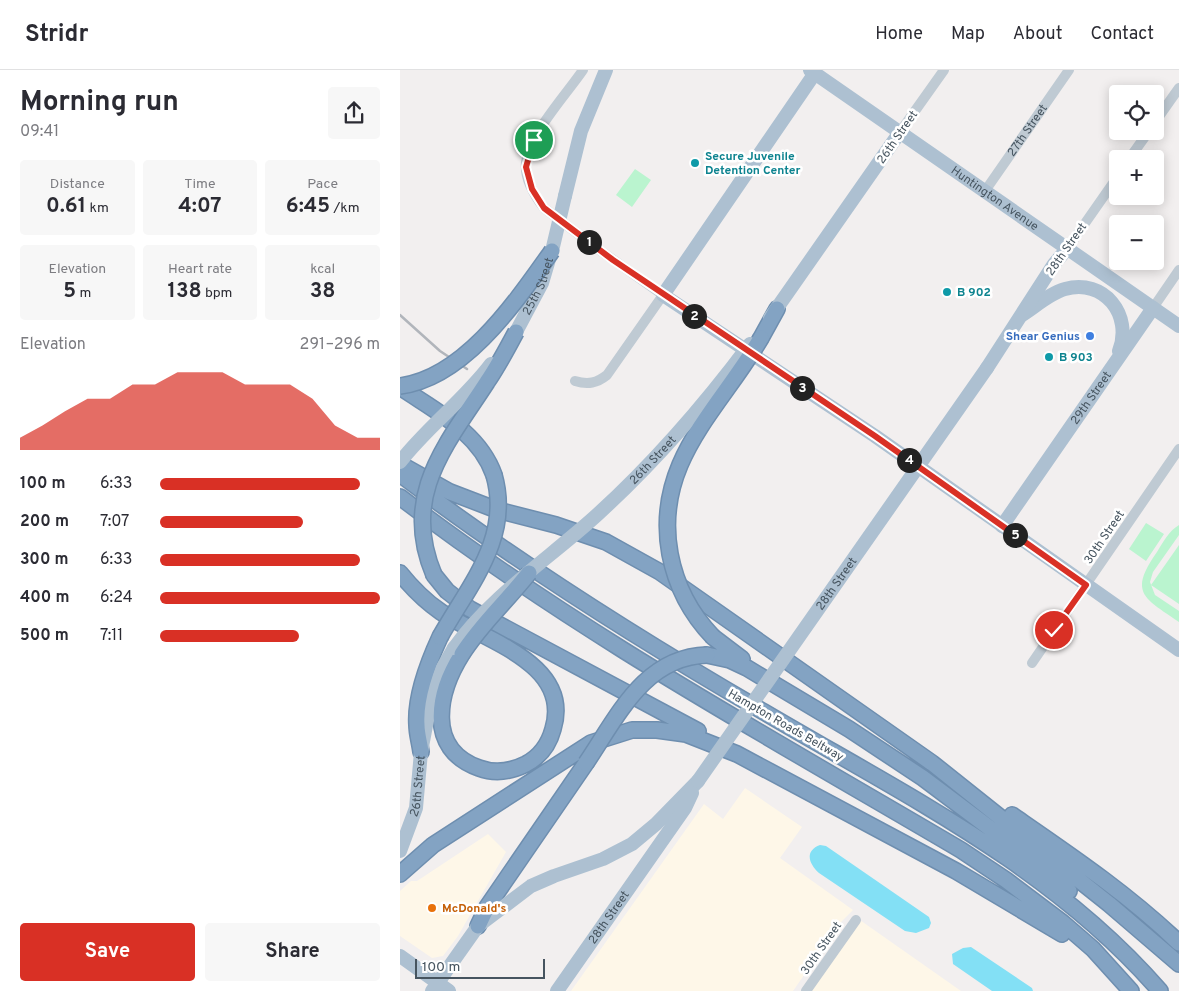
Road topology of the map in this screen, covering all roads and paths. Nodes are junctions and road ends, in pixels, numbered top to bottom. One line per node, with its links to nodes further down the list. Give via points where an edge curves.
1 (583, 70): 14 (street, via 534,140 526,163 532,189 544,208)
2 (606, 70): 12 (main road, 25th Street, bridge, via 582,131)
3 (944, 70): 8 (street, 26th Street)
4 (1069, 70): 10 (street, 27th Street)
5 (814, 71): 8 (main road, Huntington Avenue); 14 (main road)
6 (1179, 88): 7 (street)
7 (1164, 109)
8 (900, 132): 10 (main road, Huntington Avenue); 16 (main road, 26th Street)
9 (1109, 189): 11 (street, 28th Street)
10 (984, 191): 11 (main road, Huntington Avenue)
11 (1067, 249): 15 (main road, Huntington Avenue); 17 (main road, 28th Street)
12 (552, 251): 19 (main road, 25th Street, bridge, via 542,283); 23 (highway, bridge, via 518,298 463,356 433,376)
13 (1179, 270): 15 (street, 29th Street)
14 (663, 295): 22 (street, via 607,375 588,384); 28 (main road, via 875,436)
15 (1153, 308): 18 (main road, Huntington Avenue); 21 (main road, 29th Street)
16 (777, 309): 20 (highway)
17 (1022, 315): 21 (main road, via 1064,289 1083,287 1101,293 1116,307 1123,325 1122,342); 39 (main road, 28th Street, bridge)
18 (1179, 326)
19 (516, 332): 25 (main road, 25th Street, bridge, via 481,378 420,438); 37 (highway, bridge, via 488,382 438,451 424,480 419,499 418,529 423,551 434,575 447,591 470,609)
20 (759, 337): 30 (main road, 26th Street, bridge, via 646,467 600,512); 35 (highway, bridge, via 687,446 669,495 667,534 674,574 690,607 714,637)
21 (1114, 363): 28 (main road, 29th Street)
22 (575, 380)
23 (400, 386): 36 (highway, bridge, via 468,434 494,475 499,505 494,539 440,637 426,674 416,724)
24 (1179, 449): 31 (street, 30th Street)
25 (400, 463): 38 (highway, via 472,501 606,542 646,563)
26 (400, 474): 53 (highway, Hampton Roads Beltway, via 513,556 625,631 1010,859 1089,920)
27 (400, 497): 47 (highway, Hampton Roads Beltway, via 504,573 634,658 998,874 1063,923)
28 (1002, 526): 31 (main road)
29 (400, 573): 33 (highway, via 422,598 438,610 526,660 541,672 554,695 555,721 546,747 530,762 512,770 491,771 471,765 452,749 442,731 440,718 441,703)
30 (528, 573): 33 (highway, bridge, via 513,594)
31 (1086, 585): 32 (main road); 34 (street, 30th Street)
32 (1179, 650)
33 (458, 651): 36 (main road, 26th Street, via 442,669 431,699)
34 (1032, 663)
35 (782, 688): 43 (highway, bridge, via 740,664 707,655 677,659 649,676 487,907); 54 (highway, via 903,765 1024,854 1107,923)
36 (421, 752): 40 (main road, 26th Street, via 416,808)
37 (737, 754): 41 (highway, via 686,734 667,731 632,730 606,737 574,753 433,845); 47 (highway, via 1010,901 1068,938)
38 (932, 763): 44 (highway, via 1100,876); 46 (highway)
39 (698, 781): 43 (main road, via 632,844 603,859 531,886); 50 (main road, 28th Street, via 685,808)
40 (400, 851)
41 (400, 874)
42 (856, 920): 51 (street, 30th Street)
43 (478, 926): 48 (main road)
44 (1179, 943)
45 (400, 956): 48 (main road)
46 (1179, 964)
47 (1115, 974): 52 (highway, Hampton Roads Beltway)
48 (435, 987): 49 (main road)
49 (450, 991)
50 (557, 991)
51 (806, 991)
52 (1131, 991)
53 (1160, 991)
54 (1172, 991)

